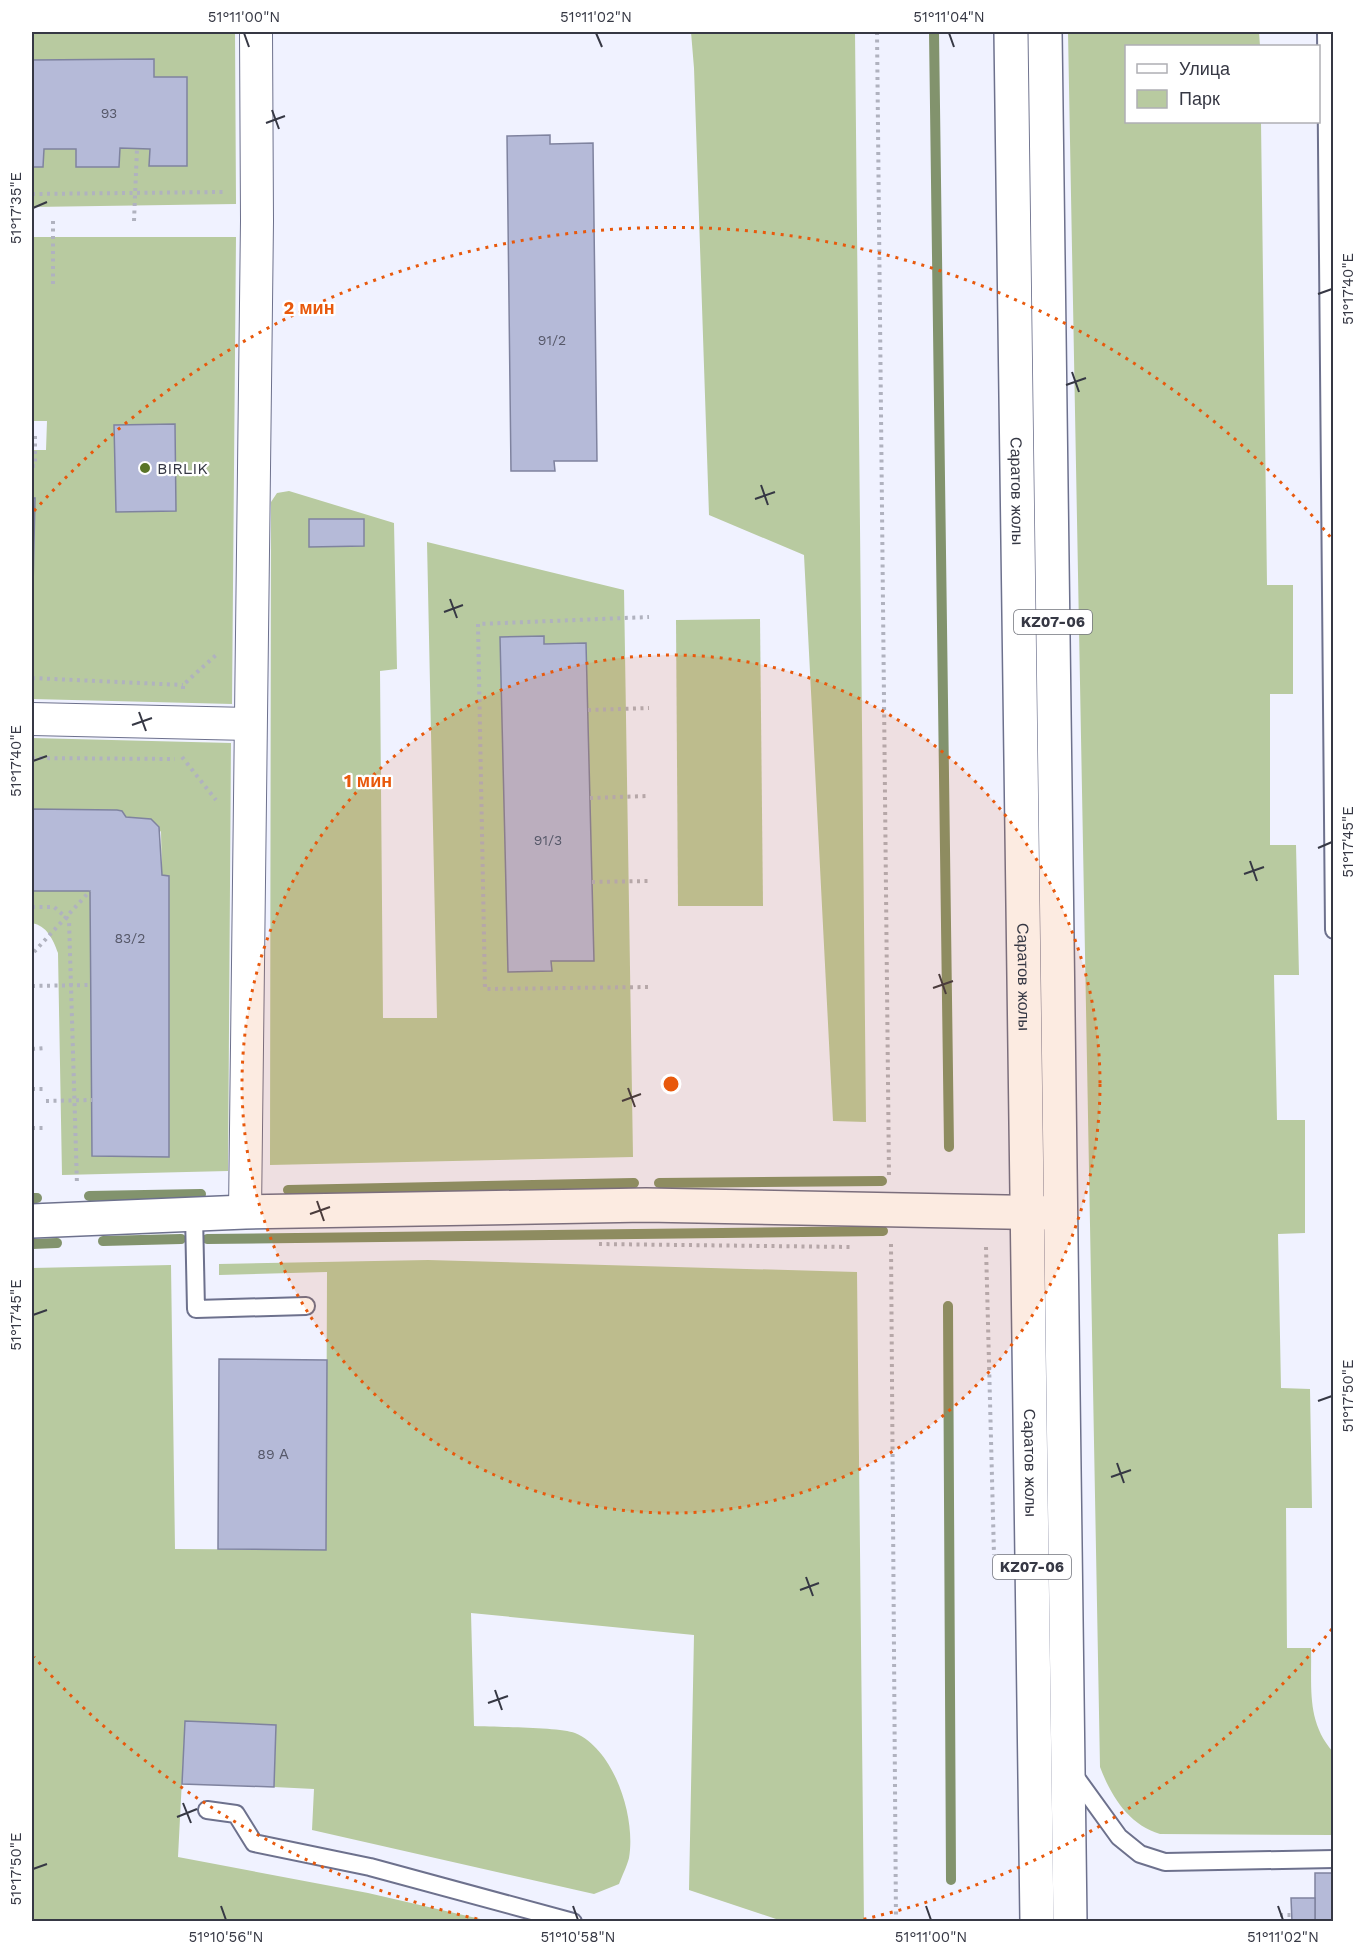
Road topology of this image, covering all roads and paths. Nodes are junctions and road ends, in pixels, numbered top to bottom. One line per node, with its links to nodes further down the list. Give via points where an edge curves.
1 (256, 32): 22 (street)
2 (877, 32): 47 (path)
3 (1011, 32): 49 (main road, Саратов жолы / KZ07-06)
4 (1045, 32): 50 (main road, Саратов жолы / KZ07-06)
5 (1326, 32): 15 (lane)
6 (137, 148): 9 (path)
7 (223, 192): 9 (path)
8 (32, 194): 9 (path)
9 (136, 194): 11 (path)
10 (53, 221): 12 (path)
11 (134, 221)
12 (53, 286)
13 (35, 435): 14 (path)
14 (32, 466)
15 (1332, 585): 32 (lane)
16 (649, 617): 37 (path, via 478,624 484,989)
17 (32, 678): 18 (path)
18 (183, 685)
19 (649, 708): 20 (path)
20 (588, 710)
21 (32, 719): 22 (street)
22 (249, 724): 48 (street)
23 (32, 758): 24 (path)
24 (182, 760)
25 (648, 796): 26 (path)
26 (590, 798)
27 (648, 881): 28 (path)
28 (592, 882)
29 (90, 891): 31 (path)
30 (32, 907): 31 (path, via 54,907)
31 (66, 917): 33 (path); 35 (path)
32 (1334, 930)
33 (34, 951)
34 (91, 985): 35 (path)
35 (72, 986): 36 (path); 42 (path)
36 (32, 987)
37 (648, 987)
38 (45, 1048): 39 (path)
39 (32, 1049)
40 (32, 1089): 41 (path)
41 (46, 1089)
42 (76, 1100): 43 (path); 44 (path); 52 (path)
43 (92, 1100)
44 (46, 1101)
45 (32, 1128): 46 (path)
46 (47, 1128)
47 (890, 1210): 48 (main road, via 646,1205); 49 (main road); 57 (path)
48 (245, 1212): 51 (main road)
49 (1027, 1213): 50 (main road); 69 (main road, Саратов жолы / KZ07-06)
50 (1060, 1213): 62 (main road, Саратов жолы / KZ07-06)
51 (194, 1215): 52 (main road); 60 (lane, via 196,1309)
52 (78, 1220): 53 (main road)
53 (32, 1221)
54 (588, 1244): 55 (path)
55 (856, 1247)
56 (880, 1247): 57 (path)
57 (891, 1247): 58 (path); 68 (path)
58 (902, 1247)
59 (977, 1247): 61 (path, via 988,1246)
60 (306, 1306)
61 (994, 1566)
62 (1068, 1766): 64 (lane, via 1119,1838 1140,1854 1165,1862); 70 (main road, Саратов жолы / KZ07-06)
63 (207, 1810): 67 (lane, via 236,1814 254,1843 370,1867)
64 (1334, 1859)
65 (1280, 1915): 66 (path)
66 (1292, 1915)
67 (573, 1922)
68 (896, 1922)
69 (1037, 1922)
70 (1070, 1922)

